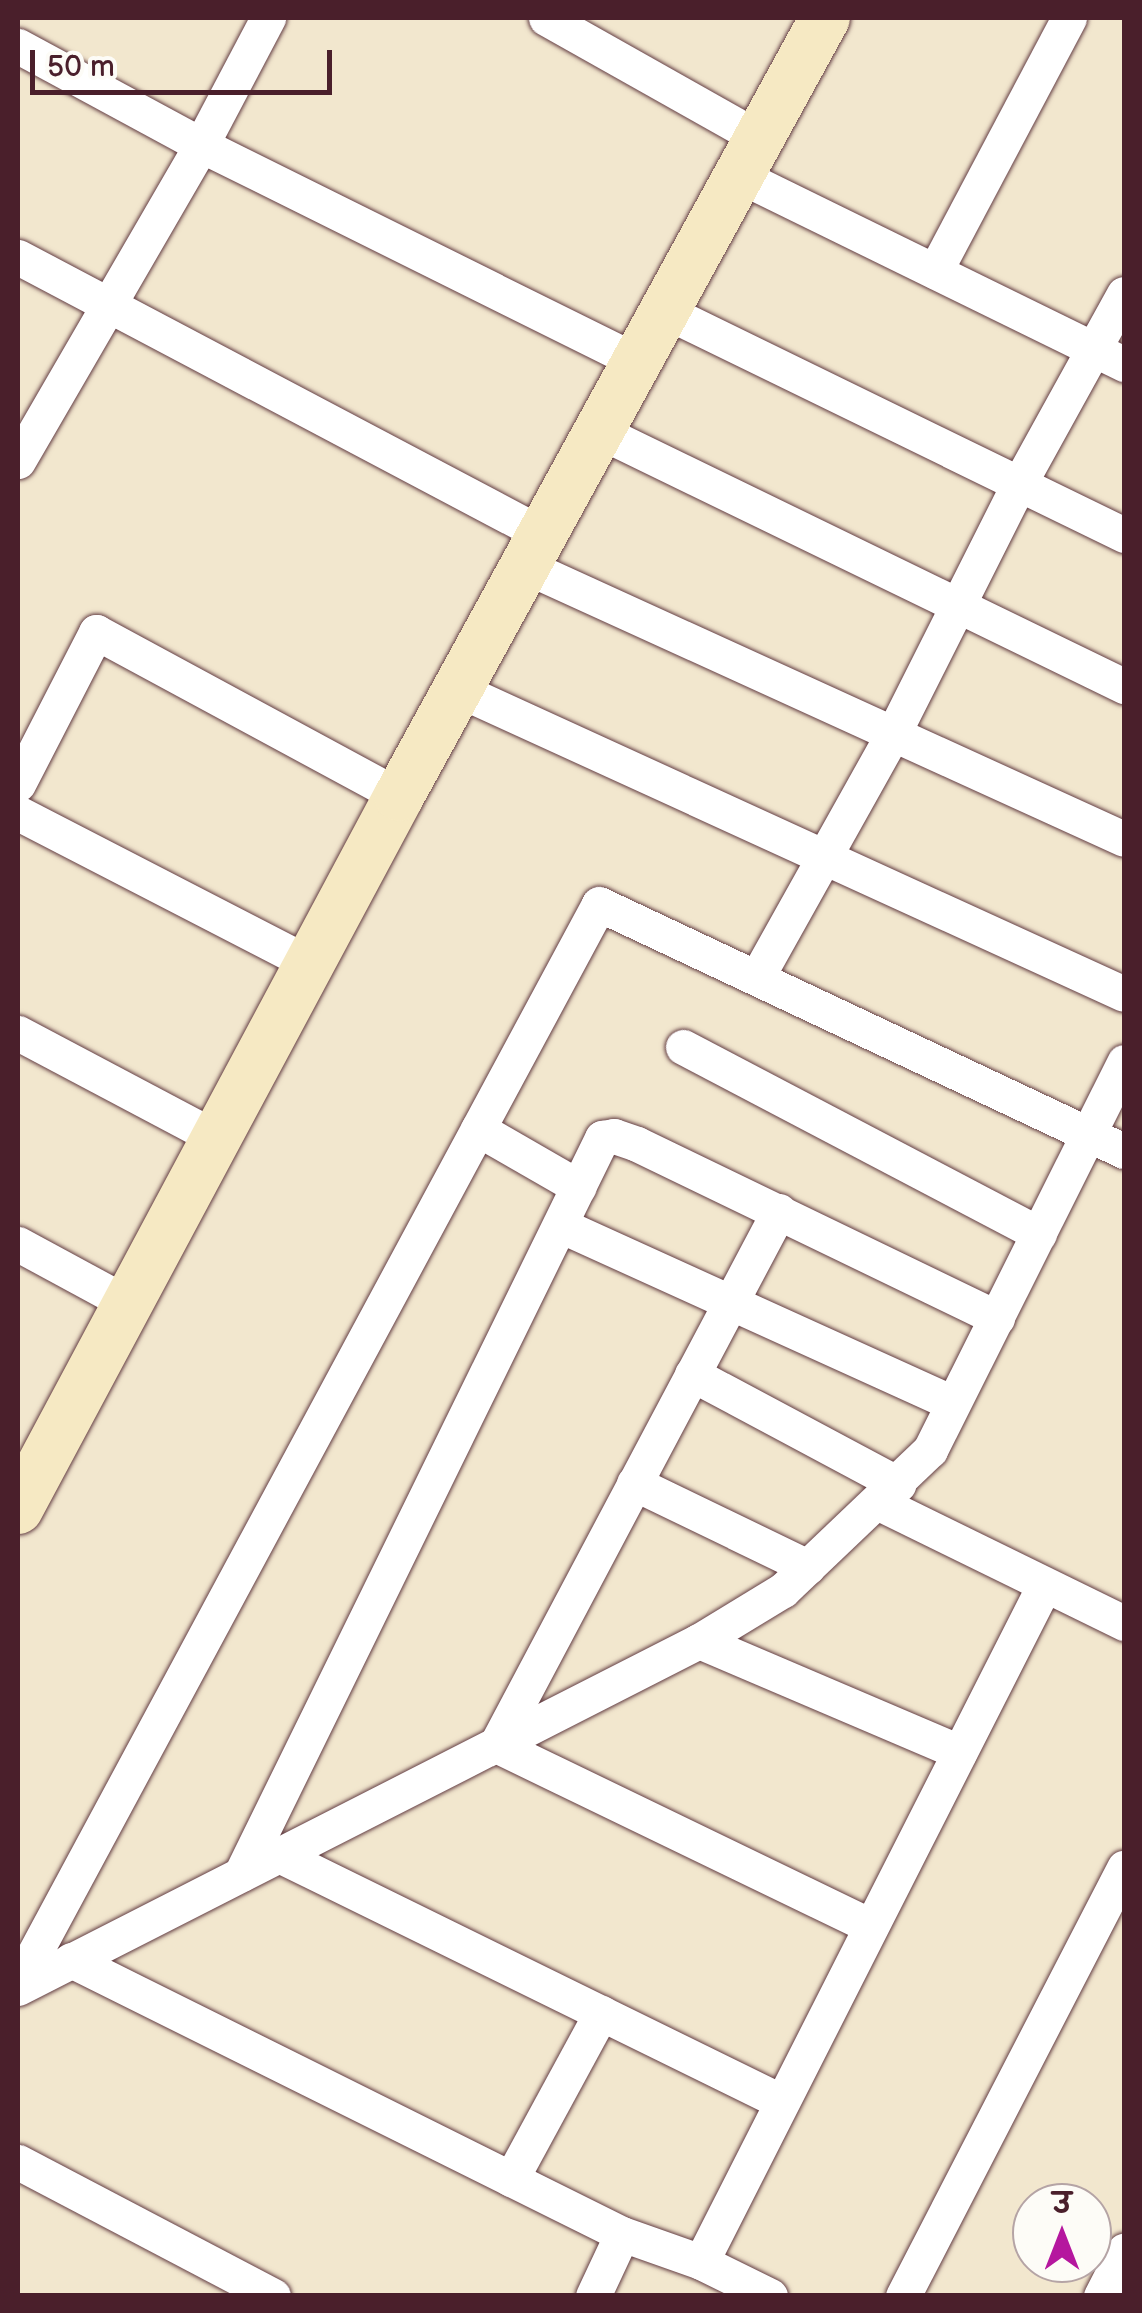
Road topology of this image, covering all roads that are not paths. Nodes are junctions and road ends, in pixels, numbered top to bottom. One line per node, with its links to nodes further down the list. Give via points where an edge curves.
1 (268, 18): 6 (street)
2 (546, 18): 7 (street)
3 (825, 18): 7 (street)
4 (1069, 18): 9 (street)
5 (18, 46): 6 (street)
6 (201, 144): 11 (street); 14 (street)
7 (748, 157): 9 (street); 12 (street)
8 (18, 257): 11 (street)
9 (935, 271): 13 (street)
10 (1124, 294): 13 (street)
11 (108, 305): 16 (street); 19 (street)
12 (664, 311): 14 (street); 17 (street)
13 (1110, 357): 17 (street)
14 (637, 360): 15 (street)
15 (598, 431): 19 (street); 20 (street)
16 (20, 452)
17 (1020, 484): 18 (street); 20 (street)
18 (1124, 535)
19 (534, 550): 22 (street); 23 (street)
20 (959, 606): 21 (street); 23 (street)
21 (1124, 686)
22 (458, 690): 25 (street); 28 (street)
23 (893, 734): 27 (street); 28 (street)
24 (18, 784): 25 (street, via 96,632)
25 (399, 796): 29 (street)
26 (18, 813): 29 (street)
27 (1124, 839)
28 (822, 856): 30 (street); 31 (street)
29 (309, 963): 37 (street)
30 (756, 978): 35 (street, via 599,904); 36 (street)
31 (1124, 994)
32 (18, 1034): 37 (street)
33 (683, 1048): 42 (street)
34 (1124, 1062): 36 (street)
35 (478, 1130): 39 (street); 63 (street)
36 (1089, 1133): 38 (street); 42 (street)
37 (216, 1138): 45 (street)
38 (1124, 1152)
39 (578, 1187): 40 (street, via 595,1144 614,1136); 41 (street)
40 (779, 1211): 44 (street); 46 (street)
41 (560, 1225): 44 (street); 60 (street)
42 (1039, 1234): 46 (street)
43 (18, 1244): 45 (street)
44 (732, 1300): 47 (street); 48 (street)
45 (127, 1303): 50 (street)
46 (997, 1318): 48 (street)
47 (692, 1374): 49 (street); 51 (street)
48 (953, 1403): 51 (street, via 930,1450)
49 (634, 1483): 52 (street); 56 (street)
50 (23, 1484)
51 (888, 1493): 52 (street); 53 (street)
52 (808, 1568): 55 (street)
53 (1044, 1586): 54 (street); 57 (street)
54 (1124, 1623)
55 (699, 1642): 56 (street); 57 (street)
56 (496, 1745): 58 (street); 61 (street)
57 (960, 1752): 61 (street)
58 (279, 1855): 60 (street); 64 (street)
59 (1124, 1868): 74 (street)
60 (240, 1874): 62 (street)
61 (871, 1926): 65 (street)
62 (71, 1960): 63 (street); 67 (street)
63 (18, 1986)
64 (601, 2013): 65 (street); 67 (street)
65 (782, 2102): 70 (street)
66 (18, 2162): 71 (street)
67 (511, 2179): 68 (street)
68 (622, 2234): 70 (street); 72 (street)
69 (1123, 2256): 75 (street)
70 (702, 2262): 73 (street)
71 (273, 2296)
72 (593, 2296)
73 (770, 2296)
74 (903, 2296)
75 (1102, 2296)

